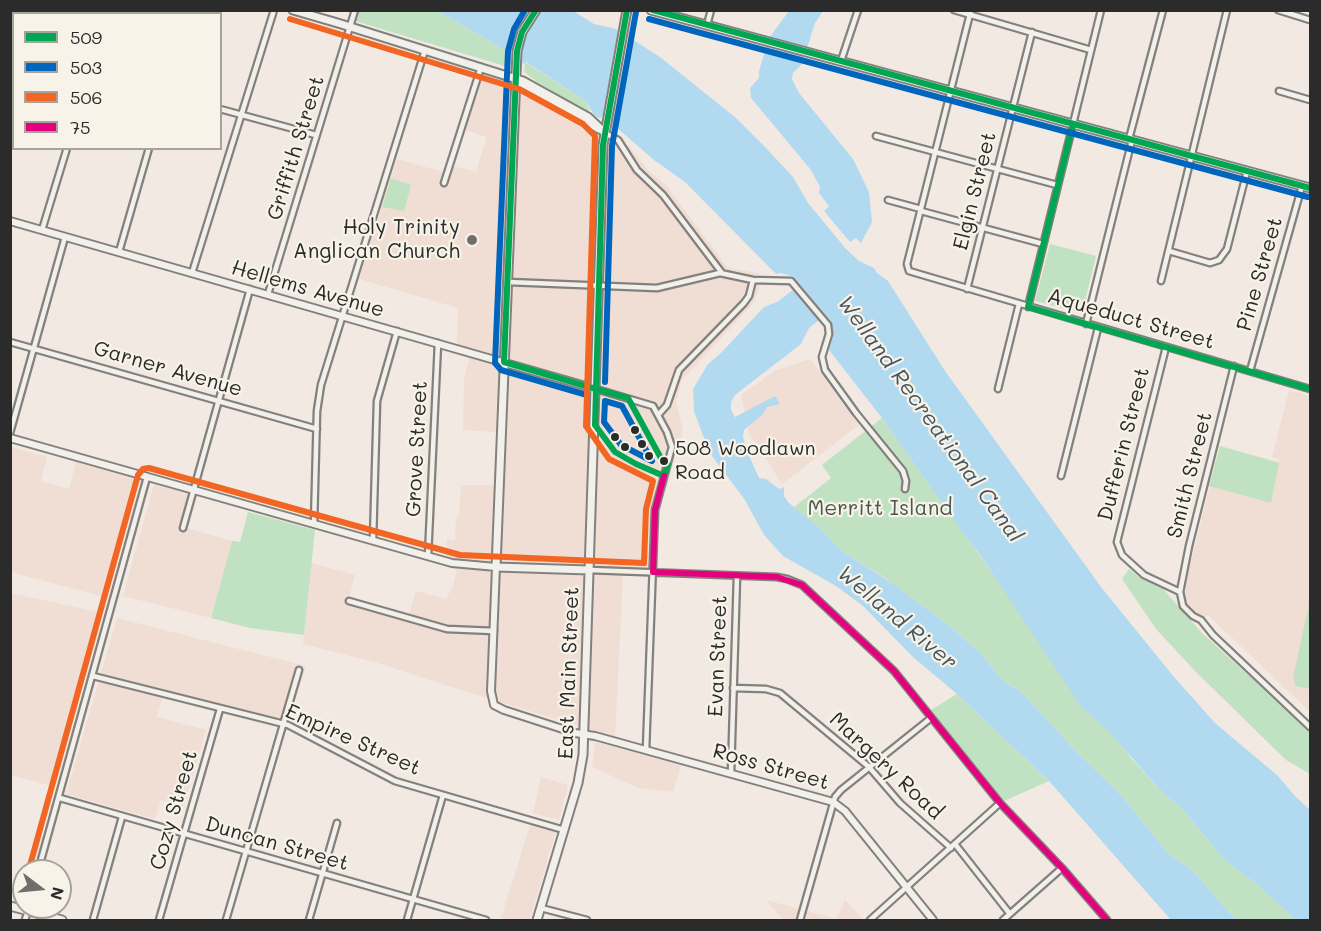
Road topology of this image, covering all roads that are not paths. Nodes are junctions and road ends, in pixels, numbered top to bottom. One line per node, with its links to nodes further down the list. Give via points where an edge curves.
1 (274, 10): 29 (street)
2 (293, 10): 17 (main road)
3 (354, 10): 17 (street, Griffith Street)
4 (536, 10): 23 (main road, via 518,44)
5 (627, 10): 31 (main road, East Main Street)
6 (651, 10): 16 (main road)
7 (711, 10): 16 (street)
8 (858, 10): 21 (street)
9 (954, 10): 14 (street)
10 (1101, 10): 20 (street)
11 (1163, 10): 34 (street)
12 (1227, 10): 38 (street)
13 (1278, 10): 15 (street)
14 (971, 13): 18 (street); 24 (street)
15 (1311, 20)
16 (707, 26): 21 (main road)
17 (351, 27): 19 (main road); 32 (street, Griffith Street)
18 (1032, 32): 20 (street); 27 (street, Elgin Street)
19 (425, 50): 22 (main road); 65 (street)
20 (1091, 50): 30 (street)
21 (841, 61): 24 (main road)
22 (481, 67): 23 (main road); 41 (street)
23 (516, 80): 31 (main road); 58 (main road)
24 (951, 91): 27 (main road); 37 (street)
25 (1279, 92): 26 (street)
26 (1311, 100)
27 (1012, 108): 30 (main road); 39 (street, Elgin Street)
28 (222, 109): 29 (street)
29 (241, 114): 32 (street); 54 (street)
30 (1073, 124): 34 (main road); 42 (street)
31 (605, 133): 55 (street, via 618,140 637,170 663,195); 59 (main road, East Main Street)
32 (316, 135): 62 (street, Griffith Street)
33 (876, 136): 37 (street)
34 (1131, 140): 38 (main road); 66 (street)
35 (66, 150): 49 (street)
36 (148, 150): 53 (street)
37 (936, 152): 39 (street); 46 (street)
38 (1192, 156): 40 (main road); 52 (street)
39 (998, 168): 42 (street); 48 (street, Elgin Street)
40 (1247, 171): 43 (main road); 52 (street, via 1227,249 1216,262)
41 (444, 183)
42 (1057, 185): 51 (street)
43 (1302, 186): 44 (main road); 75 (street, Pine Street)
44 (1311, 188)
45 (888, 200): 46 (street)
46 (921, 210): 48 (street); 61 (street, Aqueduct Street, via 908,270)
47 (10, 221): 49 (street, Hellems Avenue)
48 (982, 228): 51 (street); 61 (street, Elgin Street)
49 (42, 230): 50 (street, Hellems Avenue)
50 (65, 237): 53 (street, Hellems Avenue); 72 (street)
51 (1043, 244): 64 (street)
52 (1169, 251): 57 (street)
53 (118, 252): 54 (street, Hellems Avenue)
54 (192, 273): 60 (street, Hellems Avenue)
55 (723, 274): 56 (street); 59 (street, via 657,288)
56 (753, 280): 80 (street, via 750,296 679,370 667,405); 86 (street, via 791,281 825,320 829,331 822,357 825,370 903,471)
57 (1161, 281)
58 (507, 282): 59 (street); 73 (main road)
59 (599, 285): 76 (main road, East Main Street)
60 (250, 289): 62 (street, Hellems Avenue); 79 (street)
61 (968, 289): 63 (street, Aqueduct Street)
62 (268, 294): 65 (street, Hellems Avenue)
63 (1019, 304): 64 (street, Aqueduct Street); 77 (street)
64 (1028, 307): 66 (street, Aqueduct Street)
65 (343, 316): 68 (street, Hellems Avenue); 81 (street, via 321,385)
66 (1086, 324): 67 (street, Aqueduct Street)
67 (1098, 328): 71 (street, Aqueduct Street); 84 (street)
68 (397, 331): 70 (street, Hellems Avenue); 90 (street, via 377,401)
69 (10, 342): 72 (street, Garner Avenue)
70 (438, 343): 73 (street, Hellems Avenue); 91 (street, Grove Street)
71 (1166, 347): 74 (street, Aqueduct Street); 97 (street, Dufferin Street, via 1117,538 1122,555 1144,575)
72 (33, 348): 79 (street, Garner Avenue); 82 (street)
73 (504, 362): 76 (street, Hellems Avenue); 92 (main road)
74 (1234, 366): 75 (street, Aqueduct Street); 97 (street, Smith Street)
75 (1250, 371): 78 (street, Aqueduct Street)
76 (596, 389): 80 (street, via 650,404); 94 (main road, East Main Street)
77 (998, 389)
78 (1311, 389)
79 (219, 401): 81 (street, Garner Avenue); 87 (street)
80 (658, 414): 95 (street, via 672,447 655,510)
81 (316, 429): 88 (street)
82 (10, 433)
83 (10, 438): 85 (street)
84 (1060, 476)
85 (147, 477): 87 (street); 102 (street)
86 (905, 489)
87 (194, 490): 88 (street); 89 (street)
88 (314, 524): 90 (street)
89 (183, 528)
90 (373, 540): 91 (street)
91 (428, 556): 92 (street)
92 (496, 567): 93 (main road); 100 (street)
93 (567, 570): 94 (main road); 99 (main road, via 581,574 585,581)
94 (589, 570): 95 (street); 99 (main road, East Main Street)
95 (653, 572): 96 (street); 109 (street)
96 (737, 576): 103 (street, Evan Street); 105 (street, via 788,579 802,585 887,663)
97 (1180, 592): 107 (street, via 1183,606)
98 (349, 601): 100 (street, via 447,629)
99 (588, 614): 108 (main road, East Main Street)
100 (494, 631): 108 (street, Ross Street, via 494,705)
101 (298, 670): 106 (street)
102 (93, 676): 104 (street, Empire Street); 113 (street)
103 (733, 688): 110 (street, Margery Road, via 780,693); 111 (street, Evan Street)
104 (220, 709): 106 (street, Empire Street); 119 (street, Cozy Street)
105 (931, 718): 110 (street); 115 (street)
106 (283, 724): 112 (street, Empire Street, via 385,777); 121 (street)
107 (1311, 727)
108 (584, 734): 109 (street, Ross Street); 118 (main road, East Main Street, via 582,769)
109 (646, 750): 111 (street, Ross Street)
110 (870, 767): 114 (street, via 841,790); 120 (street, Margery Road, via 900,802)
111 (731, 773): 114 (street, Ross Street)
112 (443, 795): 118 (street, Empire Street); 126 (street)
113 (60, 798): 116 (street, Duncan Street); 122 (street)
114 (833, 802): 125 (street, Ross Street, via 845,811); 137 (street)
115 (1000, 803): 120 (street); 123 (street)
116 (122, 817): 119 (street, Duncan Street); 129 (street)
117 (337, 823): 124 (street)
118 (564, 830): 127 (main road, East Main Street)
119 (184, 835): 121 (street, Duncan Street); 130 (street, Cozy Street)
120 (953, 846): 125 (street); 128 (street, Margery Road)
121 (246, 852): 124 (street, Duncan Street); 131 (street)
122 (42, 859)
123 (1062, 868): 128 (street); 141 (street)
124 (322, 874): 126 (street, Duncan Street); 132 (street)
125 (906, 887): 138 (street); 139 (street, Ross Street)
126 (413, 900): 133 (street); 134 (street, Duncan Street)
127 (541, 908): 135 (main road, East Main Street); 136 (street)
128 (1010, 914): 140 (street)
129 (93, 921)
130 (159, 921)
131 (226, 921)
132 (309, 921)
133 (407, 921)
134 (486, 921)
135 (537, 921)
136 (587, 921)
137 (800, 921)
138 (870, 921)
139 (933, 921)
140 (1003, 921)
141 (1107, 921)

